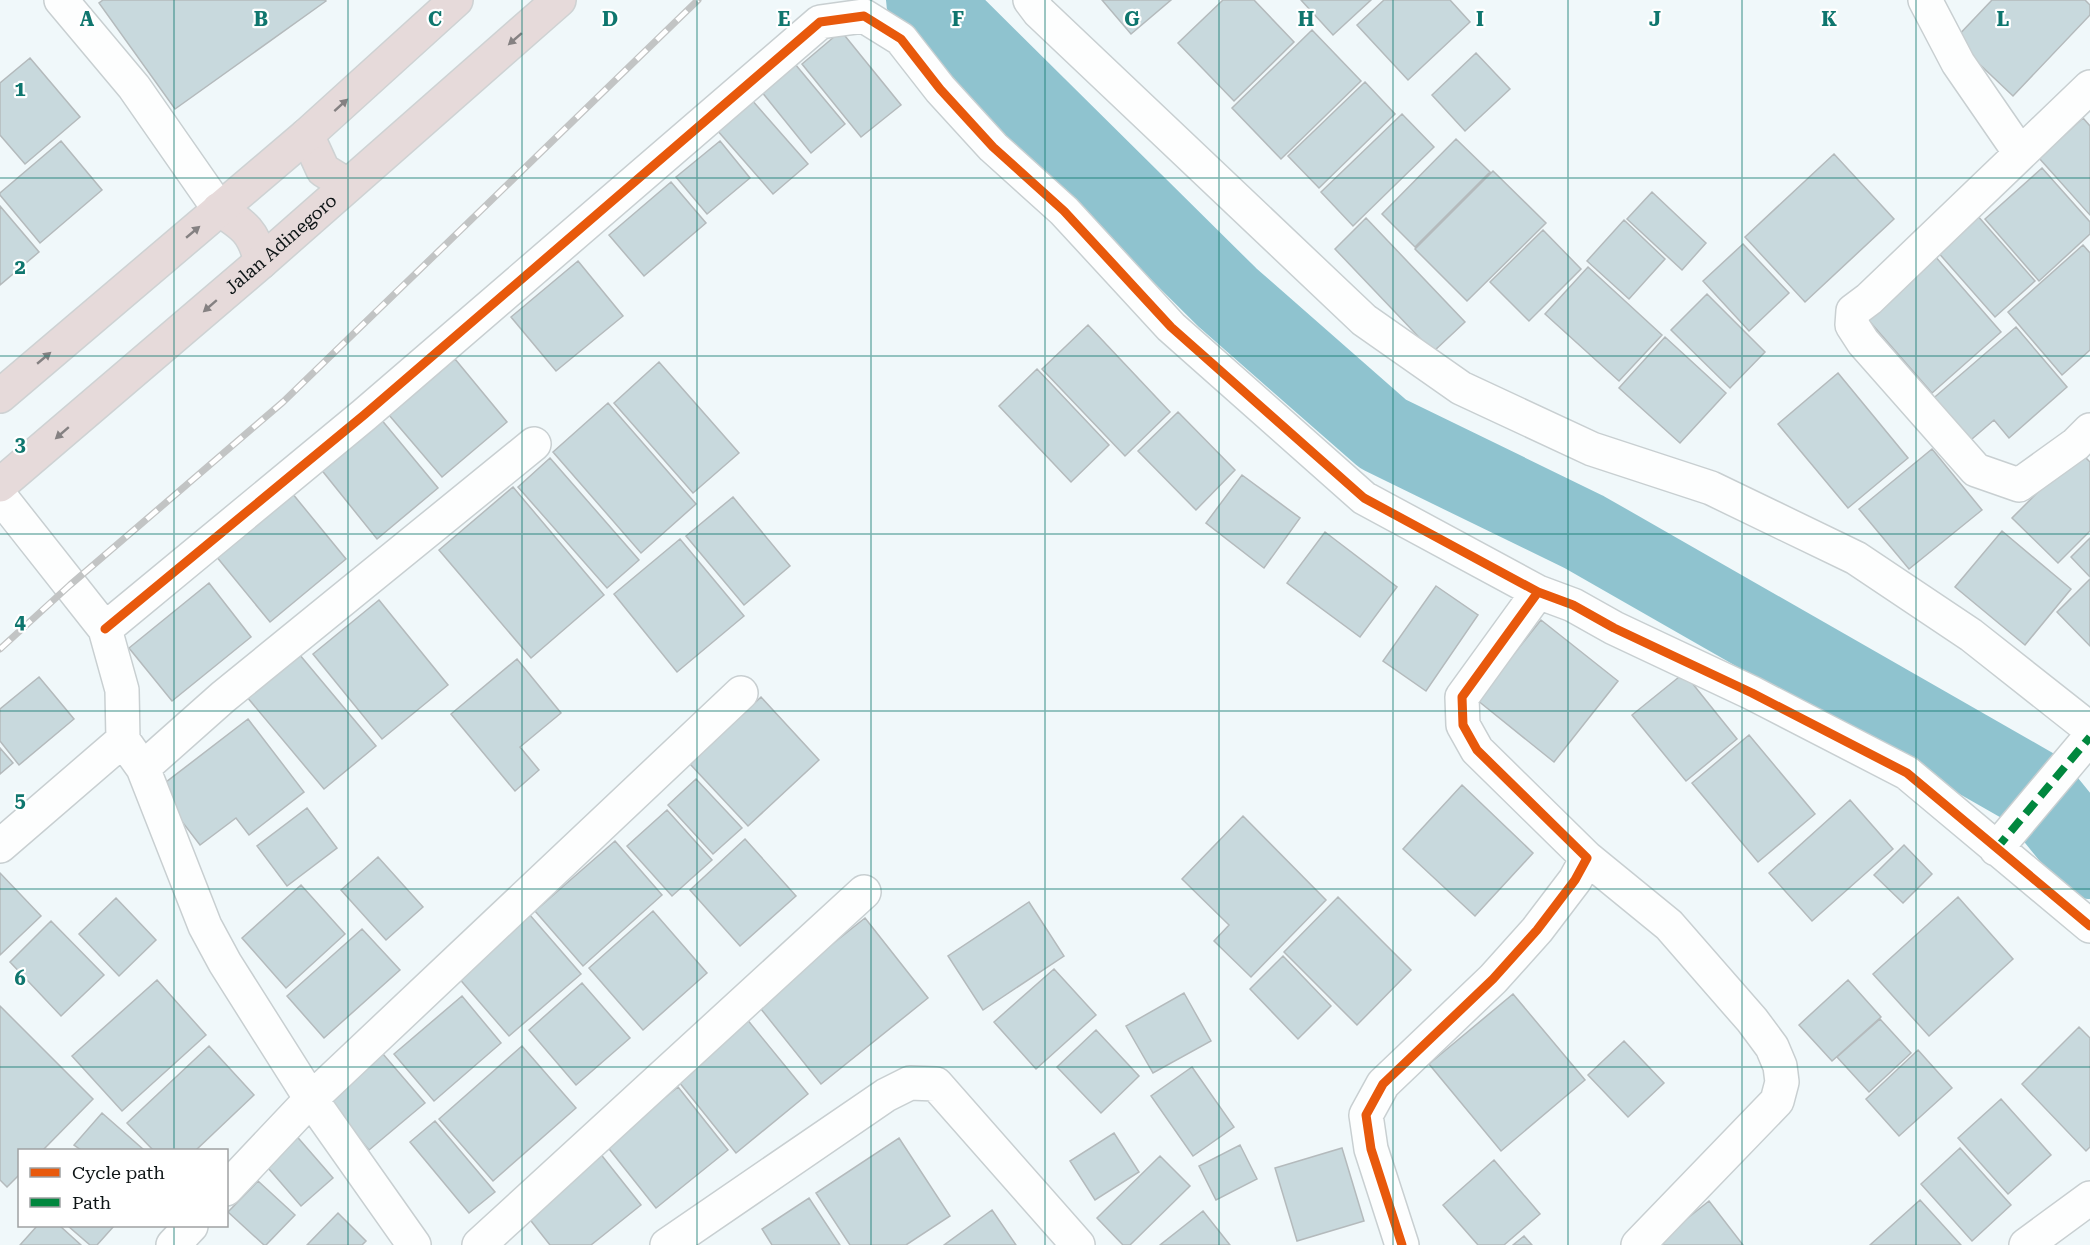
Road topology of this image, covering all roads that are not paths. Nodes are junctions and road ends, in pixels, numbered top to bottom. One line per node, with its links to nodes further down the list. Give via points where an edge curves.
1 (61, 0): 10 (street, via 134,87)
2 (456, 0): 7 (highway, one-way to 2)
3 (559, 0): 9 (highway, Jalan Adinegoro, one-way to 9)
4 (1030, 0): 20 (street, via 1364,320 1461,388 1592,449 1711,488 1856,558 1971,635)
5 (1925, 0): 8 (street, via 1958,63)
6 (2090, 87): 8 (street)
7 (308, 135): 9 (highway, via 323,170); 10 (highway)
8 (2020, 153): 13 (street, via 1853,311 1852,324 1863,342 1976,470 2019,485)
9 (347, 185): 11 (highway, Jalan Adinegoro)
10 (219, 210): 11 (highway, via 251,233); 12 (highway, one-way to 10)
11 (261, 262): 15 (highway, Jalan Adinegoro, one-way to 15)
12 (0, 396)
13 (2090, 430)
14 (534, 444): 22 (street, via 223,697)
15 (0, 485)
16 (0, 496): 18 (street)
17 (1538, 592): 18 (street, via 1364,498 1171,327 1064,211 993,147 901,39 864,16 820,22 364,415); 23 (street, via 1573,605 1907,773); 25 (street, via 1462,697 1463,725 1477,750)
18 (105, 629): 21 (street, via 122,690)
19 (741, 693): 28 (street)
20 (2087, 738): 23 (street)
21 (123, 740): 22 (street); 24 (street)
22 (143, 768): 28 (street, via 205,926)
23 (2002, 842): 27 (street)
24 (0, 846)
25 (1587, 858): 37 (street, via 1537,930 1493,979 1383,1084 1366,1114 1371,1149); 38 (street, via 1669,925 1752,1020 1772,1047 1780,1066 1782,1082 1777,1101)
26 (864, 892): 34 (street)
27 (2090, 926)
28 (311, 1099): 29 (street); 33 (street)
29 (228, 1187)
30 (2090, 1198): 39 (street)
31 (190, 1227): 32 (street)
32 (173, 1245)
33 (414, 1245)
34 (479, 1245)
35 (666, 1245): 36 (street, via 886,1095 910,1083 936,1084)
36 (1078, 1245)
37 (1402, 1245)
38 (1638, 1245)
39 (2026, 1245)

